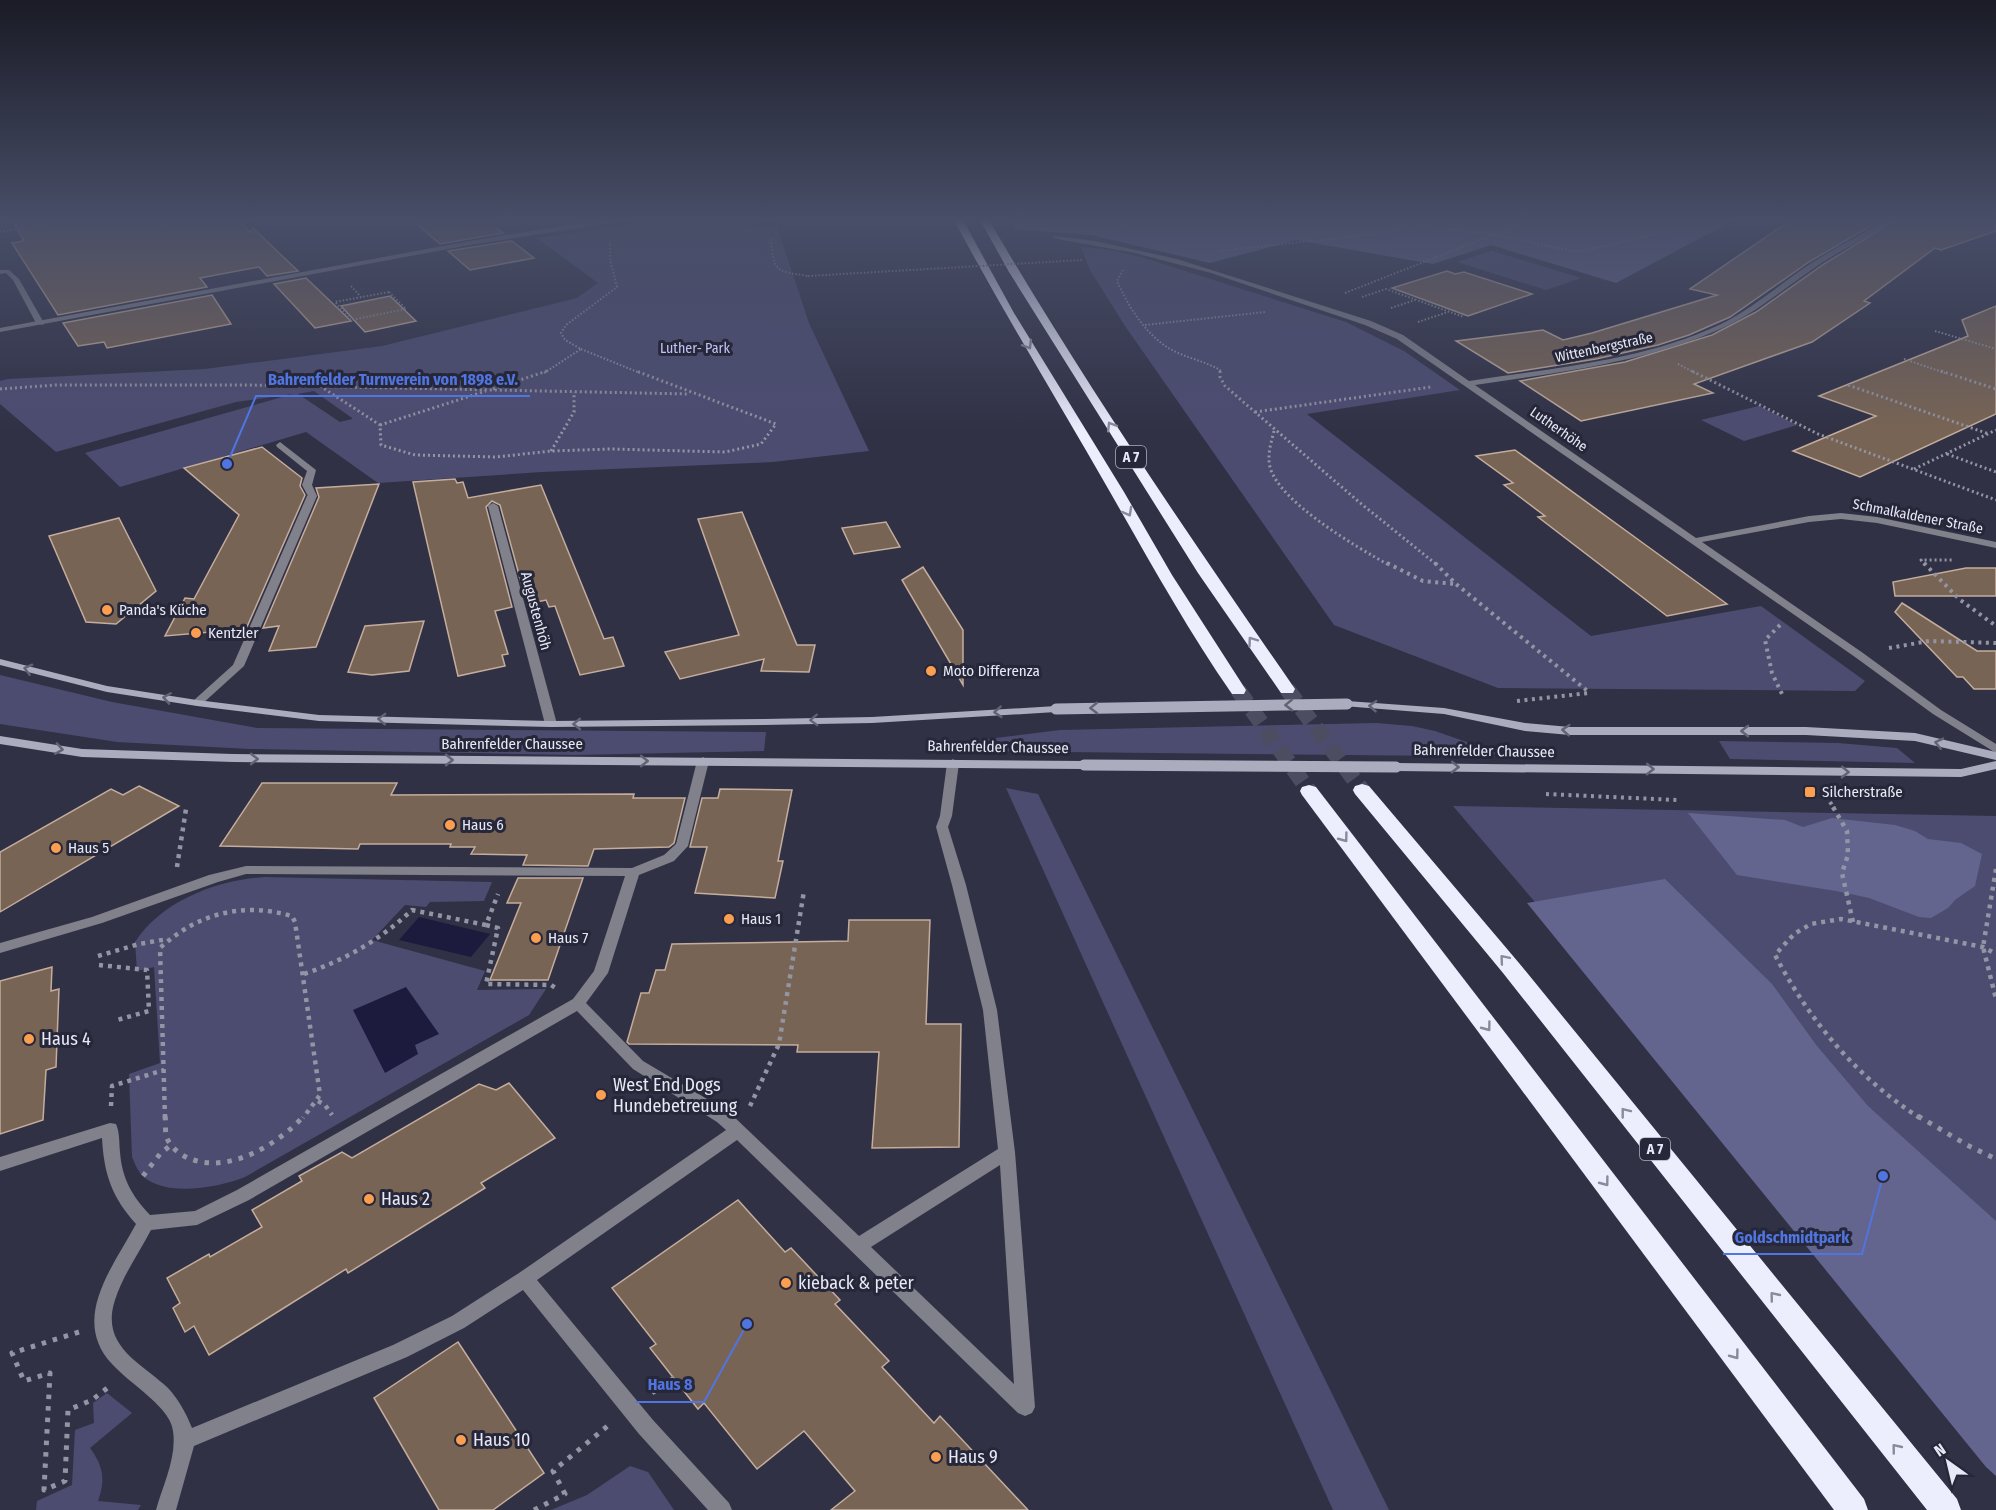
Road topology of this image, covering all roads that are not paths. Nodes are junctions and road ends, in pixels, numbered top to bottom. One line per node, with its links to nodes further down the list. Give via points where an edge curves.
1 (22, 290): 7 (street)
2 (215, 290): 7 (street)
3 (997, 290): 16 (highway, A 7, one-way to 16, via 1164,575)
4 (1025, 290): 15 (highway, A 7, one-way to 4, via 1200,564)
5 (1266, 290): 9 (street, Lutherhöhe, via 1400,337)
6 (1778, 290): 9 (street, Wittenbergstraße, via 1709,332 1651,351)
7 (40, 323): 8 (street)
8 (0, 330)
9 (1468, 384): 12 (street, Lutherhöhe)
10 (280, 445): 17 (street, via 312,470 307,485 312,496 238,666)
11 (493, 506): 18 (street, Augustenhöh)
12 (1693, 541): 13 (street, Schmalkaldener Straße, via 1840,516); 20 (street, Lutherhöhe)
13 (1996, 544)
14 (0, 662): 17 (main road, Bahrenfelder Chaussee, one-way to 14, via 107,688)
15 (1287, 689)
16 (1239, 690)
17 (198, 704): 18 (main road, Bahrenfelder Chaussee, one-way to 17, via 319,718)
18 (551, 724): 21 (main road, Bahrenfelder Chaussee, one-way to 18, bridge, via 1915,737 1806,731 1570,731 1525,727 1444,711 1347,704 1056,709 872,720)
19 (0, 740): 22 (main road, Bahrenfelder Chaussee, one-way to 22, via 82,753 233,759)
20 (1996, 749)
21 (1996, 756)
22 (703, 761): 23 (main road, Bahrenfelder Chaussee); 27 (street, via 682,846 669,858)
23 (953, 763): 24 (main road, Bahrenfelder Chaussee, one-way to 24, bridge, via 1961,773); 31 (street, via 942,826 990,1010)
24 (1996, 765)
25 (1362, 790): 40 (highway, A 7, one-way to 25, via 1511,968)
26 (1309, 791): 39 (highway, one-way to 39)
27 (633, 872): 28 (street, via 246,870); 29 (street, via 601,973)
28 (0, 948)
29 (578, 1003): 30 (street, via 638,1065 723,1117); 33 (street, via 243,1195 197,1218)
30 (738, 1131): 34 (street); 35 (street)
31 (1007, 1152): 34 (street); 34 (street, via 1025,1407)
32 (0, 1164): 33 (street, via 110,1129 112,1170 123,1195)
33 (146, 1223): 36 (street, via 113,1286 102,1323 121,1362 152,1384 175,1411)
34 (858, 1246)
35 (525, 1279): 36 (street, via 458,1322 400,1351); 38 (street, via 630,1408)
36 (186, 1440): 37 (street)
37 (166, 1510)
38 (722, 1510)
39 (1853, 1510)
40 (1946, 1510)

